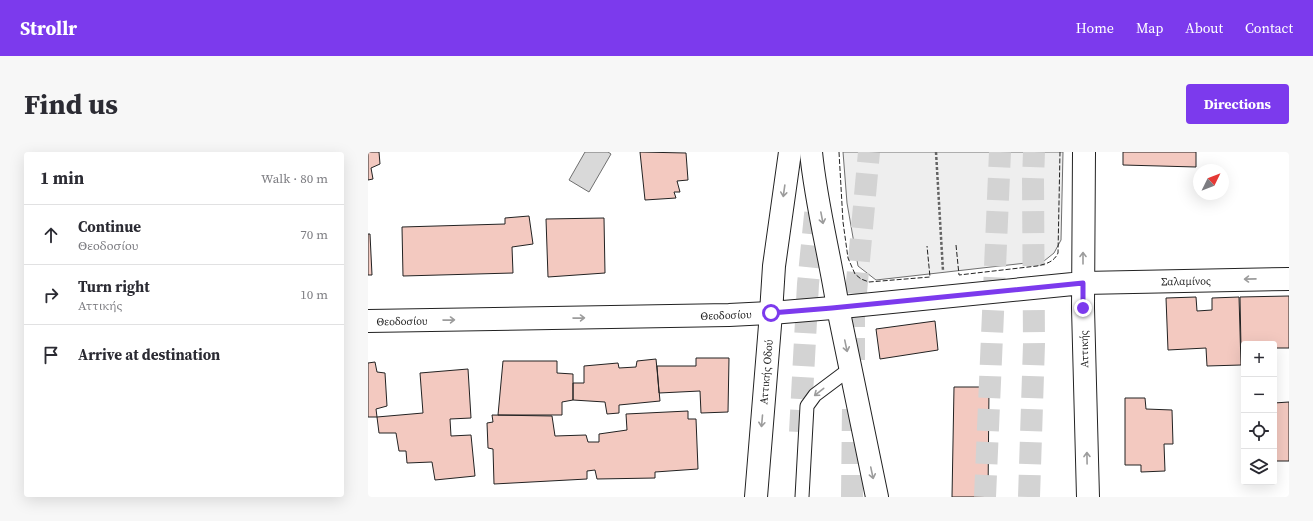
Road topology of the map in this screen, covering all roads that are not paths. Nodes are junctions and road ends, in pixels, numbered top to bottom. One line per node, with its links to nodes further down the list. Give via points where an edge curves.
1 (790, 152): 7 (main road, Αττικής Οδού, one-way to 7, via 774,266)
2 (811, 152): 6 (main road, one-way to 6, via 813,176)
3 (1084, 152): 5 (main road, Αττικής, one-way to 3)
4 (1289, 278): 5 (main road, Σαλαμίνος, one-way to 5)
5 (1083, 283): 6 (main road, Θεοδοσίου); 13 (main road, Αττικής, one-way to 5)
6 (838, 308): 7 (main road, Θεοδοσίου); 9 (main road, one-way to 9)
7 (771, 313): 8 (main road, Θεοδοσίου, one-way to 7); 10 (main road, Αττικής Οδού, one-way to 10)
8 (368, 321)
9 (851, 368): 11 (lane, one-way to 11, via 815,394 807,406); 12 (main road, one-way to 12)
10 (756, 497)
11 (802, 497)
12 (877, 497)
13 (1088, 497)

